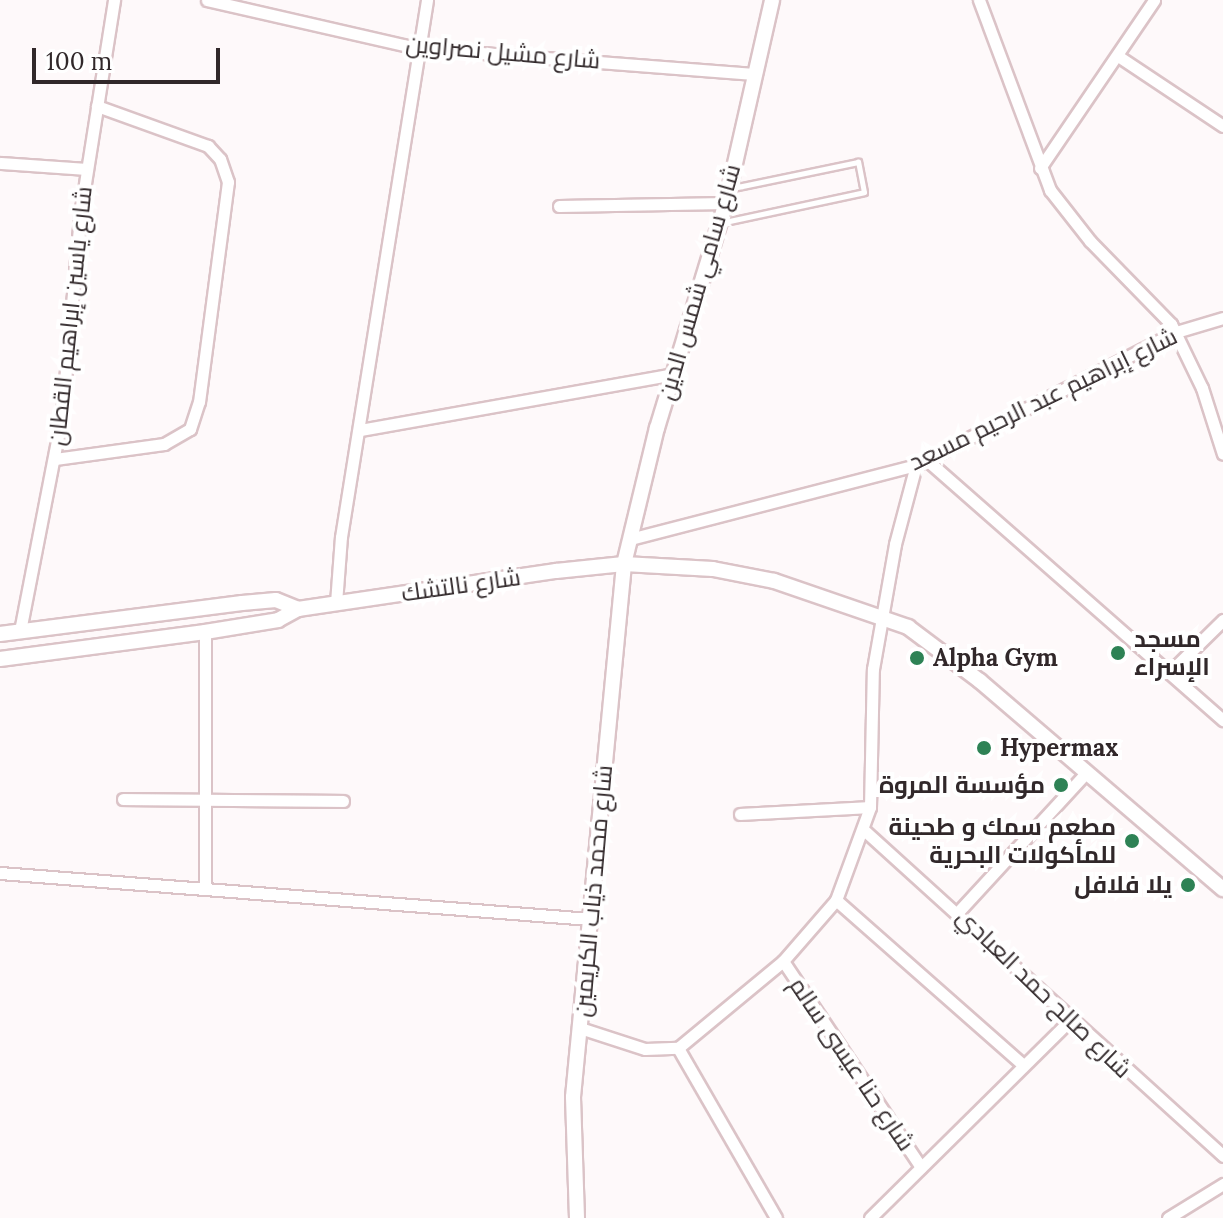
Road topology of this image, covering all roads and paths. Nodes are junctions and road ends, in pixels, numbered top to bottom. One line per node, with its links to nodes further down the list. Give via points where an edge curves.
1 (114, 0): 10 (street, شارع ياسين إبراهيم القطان)
2 (207, 0): 7 (street, شارع مشيل نصراوين)
3 (427, 0): 7 (street)
4 (772, 0): 9 (main road, شارع سامي شمس الدين)
5 (979, 0): 13 (street)
6 (1154, 0): 8 (street)
7 (416, 48): 9 (street, شارع مشيل نصراوين); 21 (street)
8 (1118, 56): 11 (street); 13 (street)
9 (755, 74): 15 (main road, شارع سامي شمس الدين)
10 (97, 106): 14 (street, شارع ياسين إبراهيم القطان); 23 (street, via 208,146 220,159 228,182 199,402 190,429 164,444)
11 (1223, 126)
12 (0, 163): 14 (street)
13 (1040, 168): 19 (street, via 1073,221)
14 (85, 169): 23 (street, شارع ياسين إبراهيم القطان)
15 (727, 195): 16 (street); 17 (main road, شارع سامي شمس الدين); 17 (lane, via 858,162 864,192)
16 (559, 206)
17 (719, 224): 20 (main road, شارع سامي شمس الدين)
18 (1223, 318): 19 (street, شارع إبراهيم عبد الرحيم مسعد)
19 (1176, 332): 22 (street); 24 (street, شارع إبراهيم عبد الرحيم مسعد)
20 (673, 374): 21 (street); 25 (main road, شارع سامي شمس الدين)
21 (360, 430): 27 (street)
22 (1223, 454)
23 (55, 459): 31 (street, شارع ياسين إبراهيم القطان, via 33,544)
24 (922, 463): 25 (street, شارع إبراهيم عبد الرحيم مسعد); 29 (street); 35 (street)
25 (630, 539): 26 (main road, شارع سامي شمس الدين)
26 (624, 564): 27 (main road, شارع نالتشك); 29 (main road, شارع نالتشك, via 713,569 774,581); 49 (main road, شارع محمد ذياب الكريمين)
27 (336, 603): 28 (main road, شارع نالتشك)
28 (298, 609): 31 (main road, شارع نالتشك, via 276,600); 32 (main road, شارع نالتشك, via 278,620)
29 (884, 617): 37 (main road, شارع نالتشك, via 935,645); 41 (street, via 873,669)
30 (1223, 620): 35 (street)
31 (20, 631): 33 (main road, شارع نالتشك)
32 (205, 632): 34 (main road, شارع نالتشك); 39 (street)
33 (0, 634)
34 (0, 659)
35 (1169, 673): 36 (street)
36 (1223, 720)
37 (1086, 773): 46 (main road, شارع نالتشك); 48 (street)
38 (123, 799): 39 (street)
39 (207, 800): 40 (street); 45 (street)
40 (343, 801)
41 (870, 807): 42 (street); 43 (street)
42 (740, 814)
43 (865, 831): 47 (street); 48 (street, شارع صالح حمد العبادي)
44 (0, 873): 45 (street)
45 (205, 888): 49 (street)
46 (1223, 889)
47 (836, 900): 50 (street); 54 (street)
48 (959, 911): 51 (street, شارع صالح حمد العبادي)
49 (590, 919): 52 (main road, شارع محمد ذياب الكريمين)
50 (783, 961): 53 (street); 56 (street, شارع حنا عيسى سالم)
51 (1069, 1021): 54 (street); 55 (street, شارع صالح حمد العبادي)
52 (580, 1028): 53 (street, via 645,1049); 58 (main road, شارع محمد ذياب الكريمين, via 573,1097)
53 (678, 1048): 59 (street)
54 (1023, 1065): 56 (street)
55 (1223, 1156)
56 (921, 1167): 60 (street)
57 (1223, 1184): 61 (street)
58 (577, 1218)
59 (776, 1218)
60 (870, 1218)
61 (1168, 1218)

